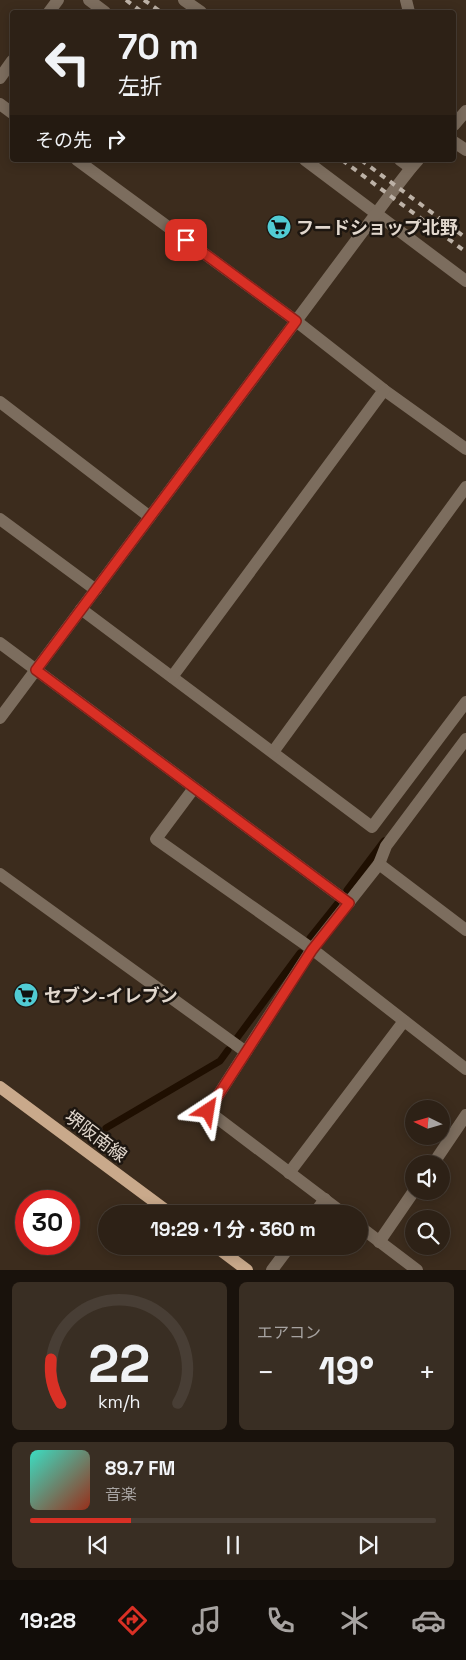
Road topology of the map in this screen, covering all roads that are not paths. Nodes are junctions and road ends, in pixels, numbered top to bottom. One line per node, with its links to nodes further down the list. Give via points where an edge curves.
1 (89, 0): 3 (street)
2 (184, 0): 4 (street)
3 (103, 10)
4 (198, 10)
5 (10, 64): 6 (street)
6 (0, 78)
7 (466, 111): 8 (street)
8 (456, 122)
9 (80, 162): 14 (street)
10 (308, 162): 12 (street)
11 (410, 163): 12 (street)
12 (376, 213): 13 (street); 14 (street)
13 (466, 281)
14 (296, 321): 15 (street); 19 (street)
15 (384, 390): 17 (street); 25 (street)
16 (0, 402): 19 (street)
17 (466, 449)
18 (466, 487): 29 (street)
19 (150, 517): 21 (street)
20 (0, 519): 21 (street)
21 (96, 590): 22 (street)
22 (81, 609): 24 (street); 25 (street)
23 (0, 643): 24 (street)
24 (36, 670): 27 (street); 30 (street)
25 (172, 677): 29 (street)
26 (466, 704): 29 (street, via 372,827)
27 (0, 718)
28 (466, 740): 31 (street, via 386,846)
29 (273, 752)
30 (194, 788): 33 (street); 35 (street, via 156,839)
31 (379, 864): 33 (street); 34 (street)
32 (0, 874): 37 (street)
33 (349, 903): 35 (street)
34 (466, 930)
35 (312, 950): 36 (street); 37 (street)
36 (404, 1021): 38 (street); 42 (street)
37 (246, 1052): 42 (street, via 208,1111)
38 (466, 1068)
39 (0, 1087): 45 (main road, 堺阪南線)
40 (466, 1115): 41 (street)
41 (439, 1155)
42 (289, 1173): 43 (street)
43 (325, 1199): 46 (street); 47 (street)
44 (408, 1200): 49 (street)
45 (159, 1205)
46 (321, 1205)
47 (333, 1205)
48 (368, 1233): 49 (street)
49 (379, 1242): 54 (street)
50 (227, 1255): 52 (main road)
51 (283, 1255): 53 (street)
52 (247, 1270)
53 (272, 1270)
54 (417, 1270)

